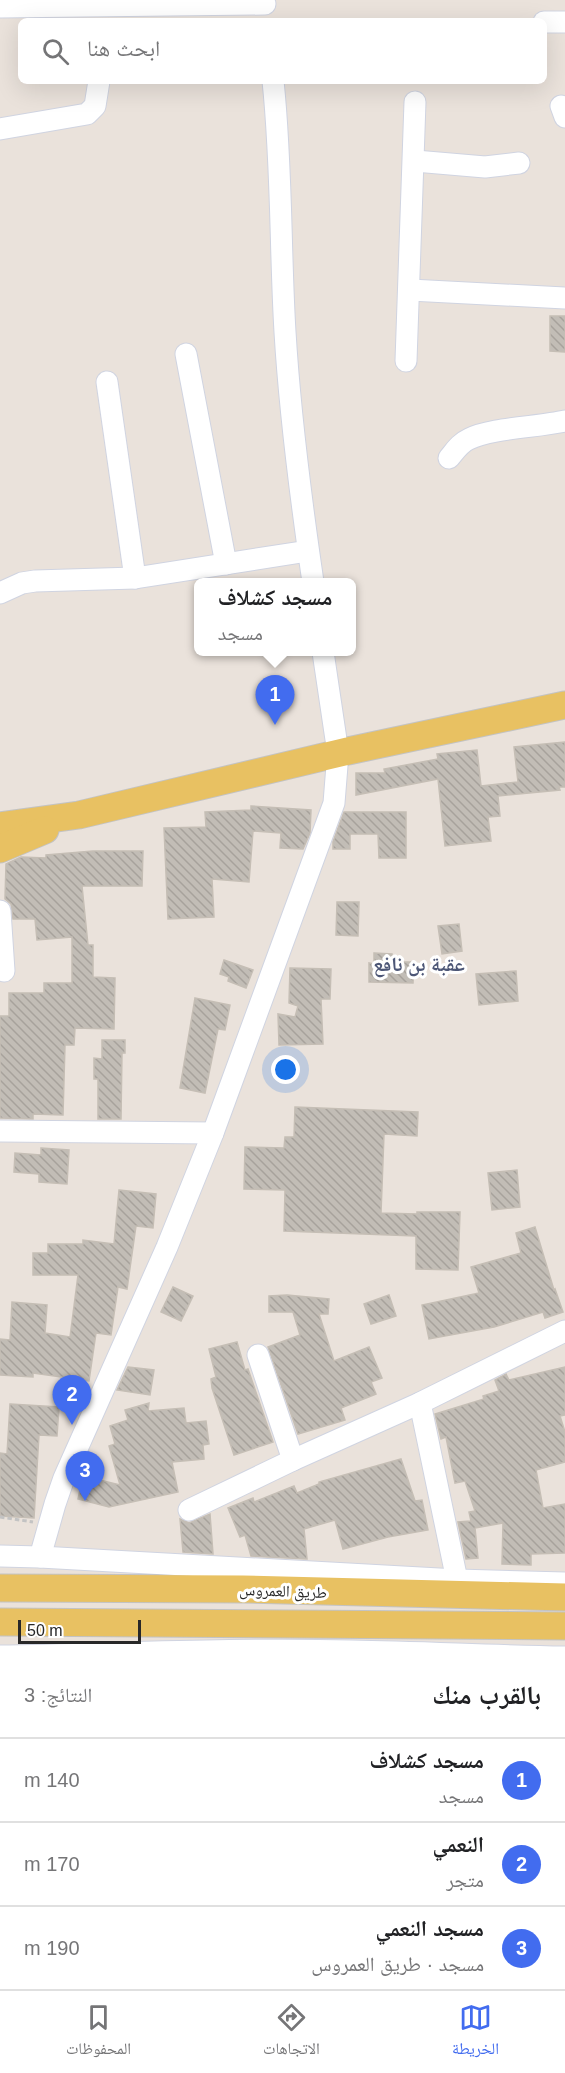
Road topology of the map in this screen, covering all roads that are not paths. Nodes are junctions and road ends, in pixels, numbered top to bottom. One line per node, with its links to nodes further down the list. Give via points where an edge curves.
1 (0, 8): 3 (street)
2 (266, 8): 3 (street)
3 (105, 14)
4 (547, 22): 5 (street)
5 (565, 22)
6 (99, 84): 9 (street, via 95,106 87,114)
7 (273, 84): 19 (street, via 288,379)
8 (416, 102): 10 (street)
9 (0, 129)
10 (415, 161): 11 (street, via 485,167); 12 (street)
11 (519, 163)
12 (410, 291): 13 (street); 15 (street)
13 (565, 298)
14 (186, 354): 20 (street)
15 (406, 361)
16 (106, 382): 21 (street)
17 (565, 421): 18 (street, via 486,433 469,439)
18 (449, 458)
19 (308, 550): 20 (street); 22 (street)
20 (226, 564): 21 (street)
21 (135, 578): 23 (street, via 35,581)
22 (312, 578)
23 (2, 590)
24 (324, 656): 26 (street)
25 (565, 705): 26 (main road)
26 (338, 753): 27 (main road); 33 (street, via 334,803)
27 (79, 815): 28 (main road); 29 (main road)
28 (0, 826)
29 (0, 849)
30 (0, 911): 31 (street)
31 (4, 971)
32 (0, 1131): 33 (street)
33 (213, 1132): 40 (street, via 167,1247 64,1478)
34 (565, 1331): 36 (street)
35 (258, 1355): 37 (street)
36 (420, 1403): 37 (street); 41 (street)
37 (293, 1460): 38 (street)
38 (189, 1510)
39 (0, 1556): 40 (street)
40 (40, 1557): 41 (street)
41 (457, 1580): 42 (street)
42 (565, 1583)
43 (0, 1588): 44 (main road, طريق العمروس, via 198,1588)
44 (565, 1597)
45 (0, 1622): 46 (main road, طريق العمروس)
46 (565, 1626)
47 (351, 1655): 49 (street, via 236,1651); 51 (street)
48 (0, 1656): 49 (street)
49 (26, 1657)
50 (565, 1657): 51 (street)
51 (476, 1658)

